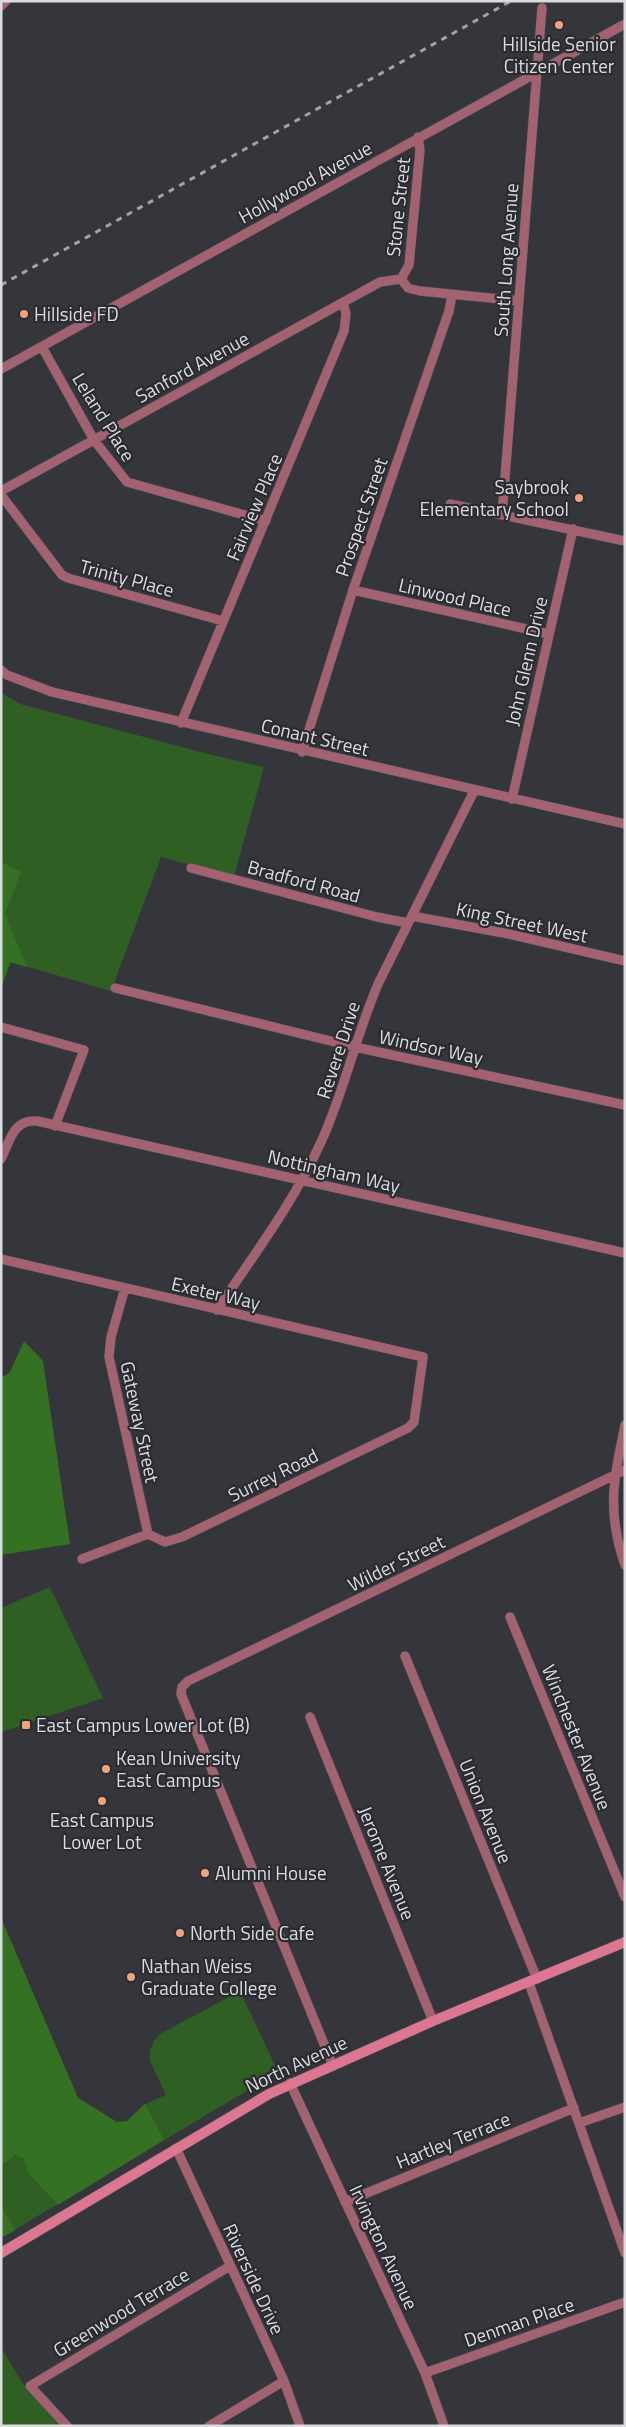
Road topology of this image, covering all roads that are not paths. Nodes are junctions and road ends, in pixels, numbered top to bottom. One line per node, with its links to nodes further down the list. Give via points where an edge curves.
1 (6, 1): 2 (street)
2 (1, 6)
3 (542, 8): 5 (street, South Long Avenue)
4 (625, 24): 5 (street, Hollywood Avenue)
5 (537, 72): 6 (street, Hollywood Avenue); 9 (street, South Long Avenue)
6 (418, 137): 7 (street, Stone Street, via 420,150 409,265); 11 (street, Hollywood Avenue)
7 (401, 279): 8 (street, via 414,290); 10 (street, Sanford Avenue, via 380,282)
8 (452, 294): 9 (street); 20 (street, Prospect Street, via 449,312)
9 (520, 301): 16 (street, South Long Avenue)
10 (343, 302): 13 (street, Sanford Avenue); 17 (street, Fairview Place, via 346,314 344,331)
11 (42, 346): 12 (street, Hollywood Avenue); 13 (street, Leland Place)
12 (1, 369)
13 (94, 440): 14 (street, Sanford Avenue); 17 (street, Leland Place, via 127,482)
14 (1, 493): 21 (street, Trinity Place, via 62,575)
15 (450, 504): 16 (street)
16 (502, 515): 18 (street)
17 (266, 521): 21 (street, Fairview Place)
18 (573, 529): 19 (street); 22 (street, John Glenn Drive)
19 (625, 541)
20 (353, 590): 22 (street, Linwood Place); 25 (street, Prospect Street)
21 (223, 621): 24 (street, Fairview Place)
22 (549, 634): 27 (street, John Glenn Drive)
23 (1, 670): 24 (street, Conant Street, via 52,692)
24 (180, 723): 25 (street, Conant Street)
25 (302, 752): 26 (street, Conant Street)
26 (474, 791): 27 (street, Conant Street); 30 (street, Revere Drive)
27 (512, 800): 28 (street, Conant Street)
28 (625, 824)
29 (191, 868): 30 (street, Bradford Road, via 377,916)
30 (410, 919): 31 (street, King Street West, via 509,934); 34 (street, Revere Drive, via 375,991)
31 (625, 961)
32 (115, 988): 34 (street, Windsor Way)
33 (1, 1026): 36 (street, via 84,1050)
34 (355, 1047): 35 (street, Windsor Way); 38 (street, Revere Drive, via 333,1114)
35 (625, 1105)
36 (55, 1126): 37 (street, Nottingham Way, via 26,1120 18,1125); 38 (street, Nottingham Way)
37 (1, 1159)
38 (300, 1180): 39 (street, Nottingham Way); 42 (street, Revere Drive)
39 (625, 1253)
40 (1, 1259): 41 (street, Exeter Way)
41 (125, 1288): 42 (street, Exeter Way); 47 (street, Gateway Street, via 111,1337 109,1358)
42 (217, 1310): 43 (street, Exeter Way)
43 (423, 1358): 47 (street, Surrey Road, via 414,1422 408,1428 182,1537 165,1542)
44 (625, 1425): 46 (street)
45 (625, 1470): 46 (street, Wilder Street)
46 (615, 1475): 49 (street, via 614,1527); 57 (street, Wilder Street, via 188,1681 182,1687 181,1694)
47 (148, 1534): 48 (street)
48 (82, 1559)
49 (625, 1564)
50 (510, 1617): 53 (street, Winchester Avenue)
51 (405, 1656): 55 (street, Union Avenue)
52 (310, 1718): 56 (street, Jerome Avenue)
53 (625, 1897)
54 (625, 1942): 55 (main road, North Avenue)
55 (533, 1981): 56 (main road, North Avenue); 60 (street, Union Avenue)
56 (433, 2021): 57 (main road, North Avenue)
57 (333, 2066): 58 (main road, North Avenue)
58 (290, 2083): 62 (main road, North Avenue); 63 (street, Irvington Avenue)
59 (625, 2107): 61 (street)
60 (574, 2108): 61 (street, Union Avenue); 63 (street, Hartley Terrace)
61 (580, 2123): 65 (street, Union Avenue)
62 (176, 2148): 64 (main road, North Avenue); 66 (street, Riverside Drive)
63 (345, 2202): 68 (street, Irvington Avenue)
64 (1, 2253)
65 (625, 2253)
66 (230, 2266): 69 (street, Riverside Drive); 70 (street, Greenwood Terrace, via 30,2386)
67 (625, 2302): 68 (street, Denman Place)
68 (425, 2373): 73 (street, Irvington Avenue)
69 (284, 2381): 71 (street); 72 (street, Riverside Drive)
70 (67, 2426)
71 (209, 2426)
72 (300, 2426)
73 (444, 2426)

